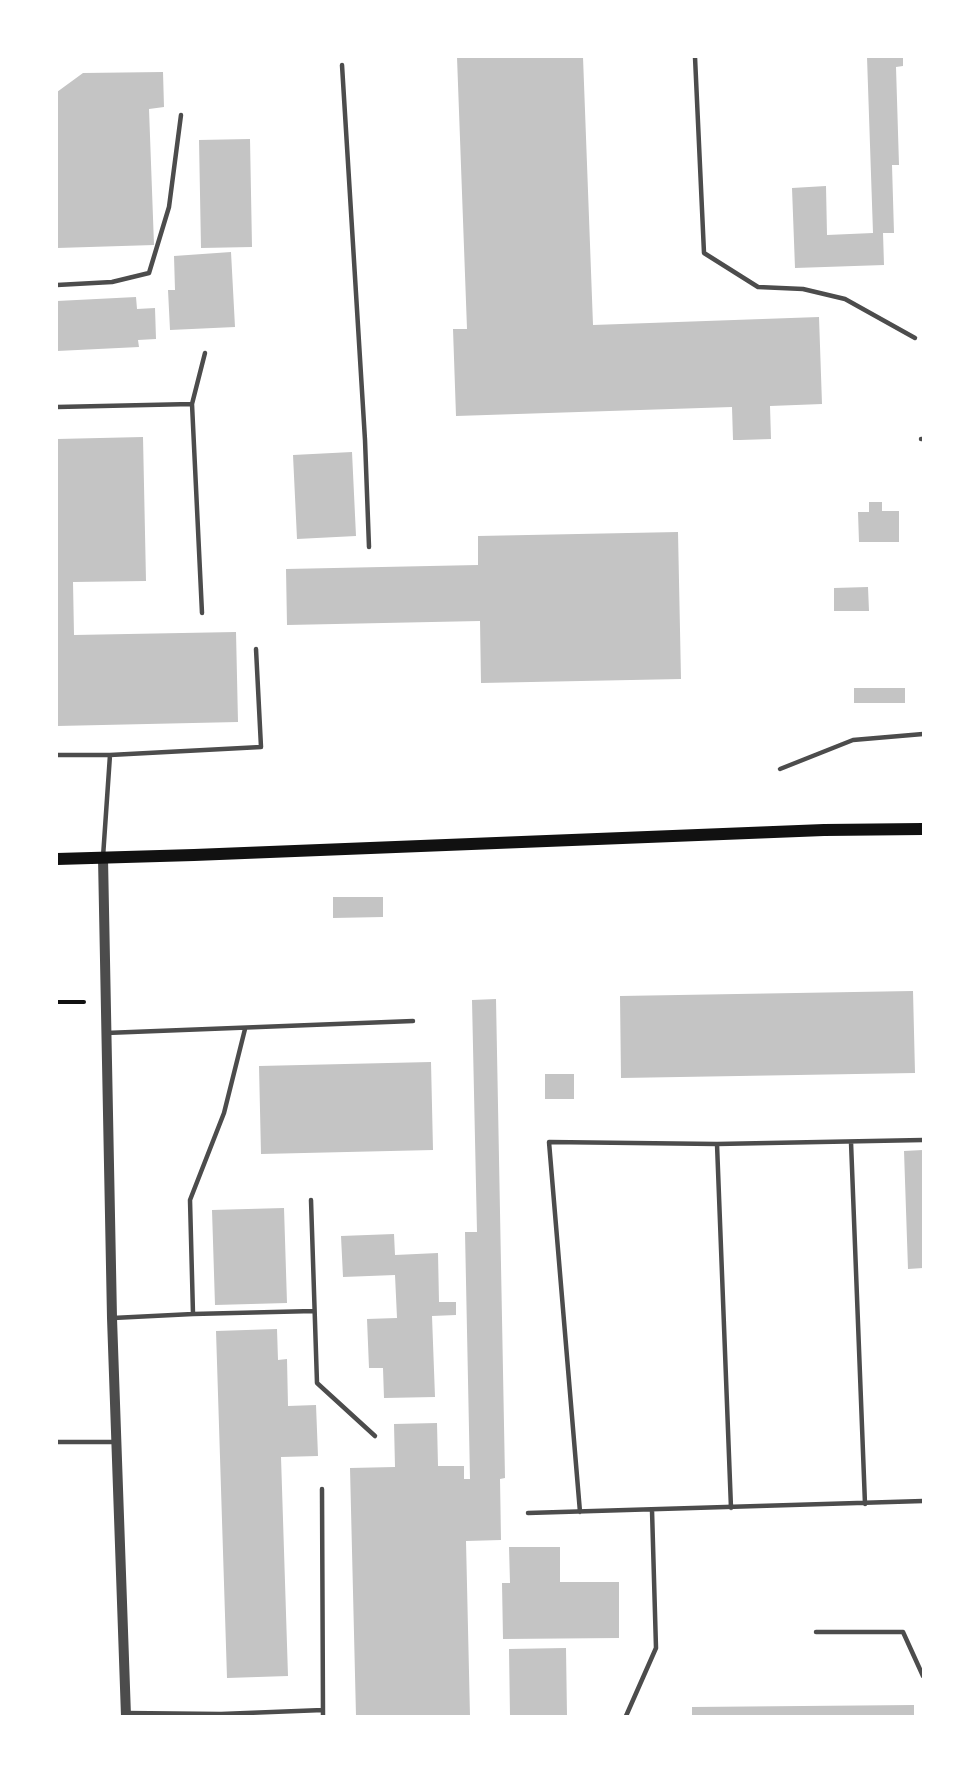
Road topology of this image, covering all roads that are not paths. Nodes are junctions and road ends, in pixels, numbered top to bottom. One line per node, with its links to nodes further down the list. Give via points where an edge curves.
1 (695, 57): 5 (lane, via 704,253 758,287 803,289 845,299)
2 (342, 65): 9 (lane)
3 (181, 115): 4 (lane, via 169,207 149,273 112,282)
4 (57, 285)
5 (915, 338)
6 (205, 353): 7 (lane)
7 (192, 404): 8 (lane); 10 (lane)
8 (57, 407)
9 (369, 547)
10 (202, 613)
11 (256, 649): 14 (lane, via 261,747)
12 (923, 734): 15 (lane, via 852,740)
13 (57, 755): 14 (lane)
14 (110, 755): 17 (lane)
15 (780, 769)
16 (923, 828): 17 (main road)
17 (103, 858): 18 (main road); 21 (street)
18 (57, 859)
19 (413, 1021): 20 (lane)
20 (245, 1029): 21 (lane); 27 (lane, via 224,1113 190,1200)
21 (106, 1034): 28 (street)
22 (923, 1140): 23 (lane)
23 (851, 1142): 24 (lane); 34 (lane)
24 (717, 1144): 35 (lane); 37 (lane, via 549,1142)
25 (311, 1200): 26 (lane)
26 (314, 1311): 27 (lane); 29 (lane, via 317,1383)
27 (192, 1314): 28 (lane)
28 (112, 1318): 31 (street)
29 (375, 1436)
30 (57, 1442): 31 (lane)
31 (116, 1442): 42 (street)
32 (322, 1489): 41 (lane)
33 (923, 1501): 34 (lane)
34 (865, 1504): 35 (lane)
35 (731, 1508): 36 (lane)
36 (652, 1510): 37 (lane); 43 (lane, via 656,1648)
37 (580, 1512): 38 (lane)
38 (528, 1513)
39 (816, 1632): 40 (lane, via 903,1632)
40 (923, 1676)
41 (323, 1713): 42 (lane)
42 (126, 1714)
43 (626, 1716)

